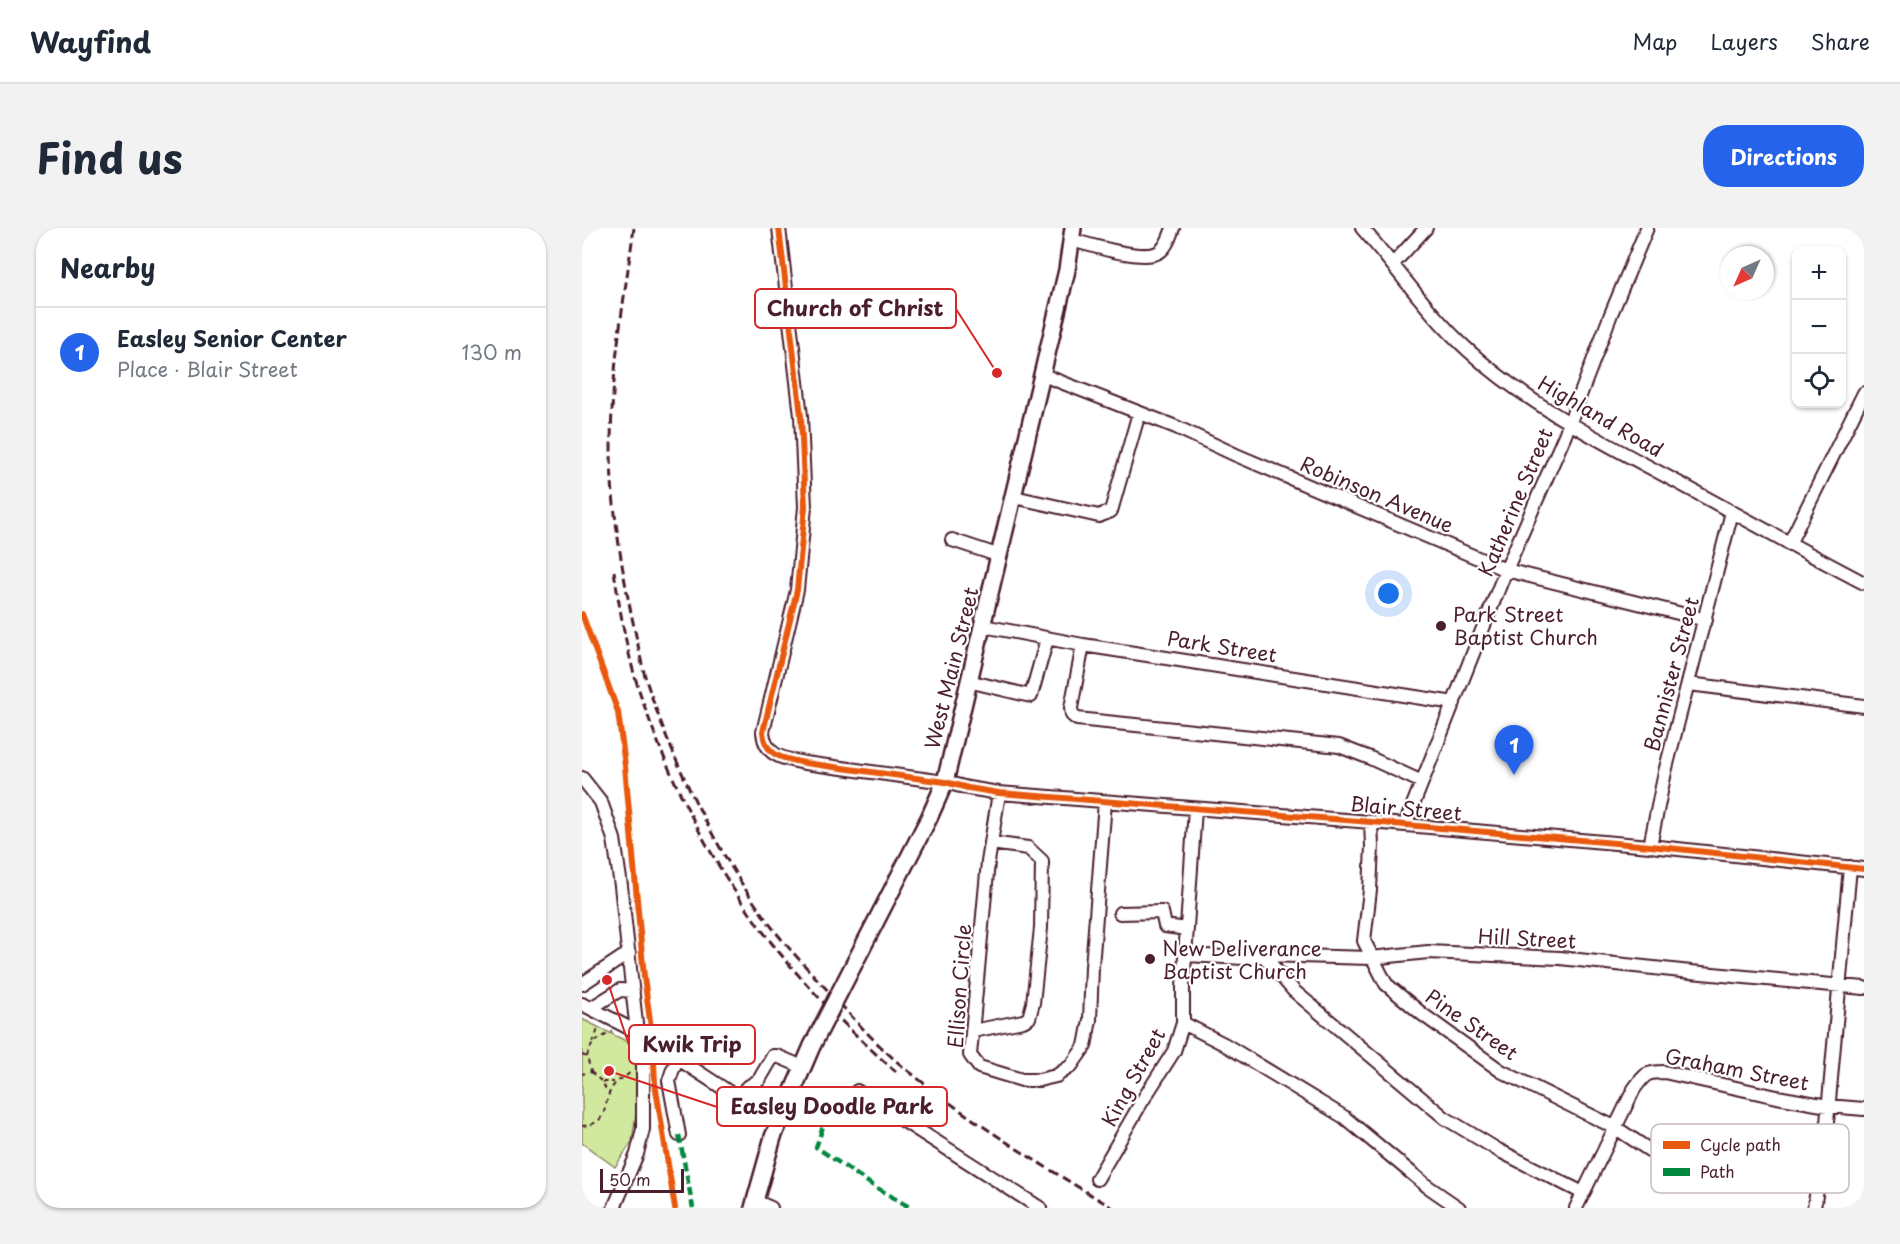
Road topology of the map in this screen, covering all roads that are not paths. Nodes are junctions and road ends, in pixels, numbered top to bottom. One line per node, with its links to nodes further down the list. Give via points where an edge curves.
1 (779, 228): 28 (street, Blair Street, via 801,416 805,507 797,590 764,741 782,759)
2 (1173, 228): 6 (street, via 1160,252 1150,255 1136,255)
3 (1362, 228): 7 (street, Highland Road)
4 (1426, 228): 7 (street)
5 (1647, 228): 11 (street, Katherine Street)
6 (1072, 234): 8 (main road, West Main Street)
7 (1393, 264): 11 (street, Highland Road, via 1445,328 1470,352 1501,378)
8 (1043, 375): 10 (street, Robinson Avenue); 12 (main road, West Main Street)
9 (1864, 393): 15 (street)
10 (1139, 413): 12 (street, via 1111,511 1099,516); 17 (street, Robinson Avenue)
11 (1569, 422): 13 (street, Highland Road); 17 (street, Katherine Street)
12 (1014, 497): 16 (main road, West Main Street)
13 (1732, 512): 15 (street, Highland Road); 19 (street, Bannister Street)
14 (952, 540): 16 (street)
15 (1789, 544): 18 (street, Highland Road)
16 (1000, 556): 20 (main road, West Main Street)
17 (1506, 570): 19 (street, Robinson Avenue); 25 (street, Katherine Street)
18 (1864, 583)
19 (1706, 620): 24 (street, Bannister Street)
20 (984, 626): 21 (street, Park Street); 23 (main road, West Main Street)
21 (1047, 639): 22 (street, Park Street); 23 (street, via 1031,696)
22 (1083, 645): 25 (street, Park Street); 29 (street, via 1071,708 1077,719 1339,746)
23 (969, 681): 28 (main road, West Main Street)
24 (1689, 684): 26 (street); 36 (street, Bannister Street)
25 (1454, 703): 29 (street, Katherine Street)
26 (1864, 706)
27 (582, 778): 41 (street, via 601,802 614,839)
28 (945, 782): 30 (street, Blair Street); 54 (main road, West Main Street, bridge)
29 (1422, 782): 34 (street, Katherine Street)
30 (999, 793): 31 (street, Blair Street); 35 (street, Ellison Circle)
31 (1105, 802): 32 (street, Blair Street); 51 (street, Ellison Circle, via 1085,1046 1071,1066 1056,1076 1022,1080 980,1067 970,1055)
32 (1194, 809): 33 (street, Blair Street); 40 (street, King Street)
33 (1371, 822): 34 (street, Blair Street); 44 (street, Pine Street, via 1364,941)
34 (1405, 825): 36 (street, Blair Street)
35 (991, 843): 51 (street, Ellison Circle); 51 (street, via 1028,848 1042,861 1041,928 1029,1018)
36 (1650, 846): 37 (street, Blair Street)
37 (1850, 867): 38 (street, Blair Street); 46 (street)
38 (1864, 869)
39 (1120, 913): 40 (street, via 1162,912 1165,926)
40 (1187, 929): 42 (street, King Street)
41 (629, 953): 45 (street); 48 (street)
42 (1186, 955): 43 (street, Hill Street); 50 (street, King Street)
43 (1263, 955): 44 (street, Hill Street); 65 (street, via 1294,991 1445,1118)
44 (1371, 958): 46 (street, Hill Street, via 1428,952 1560,958); 61 (street, Pine Street, via 1386,984 1463,1045 1501,1071)
45 (582, 984)
46 (1839, 986): 47 (street, Hill Street); 57 (street)
47 (1864, 988)
48 (633, 991): 49 (street, via 620,990); 52 (street)
49 (587, 1006): 52 (street)
50 (1183, 1023): 64 (street, King Street, via 1174,1051); 71 (street, via 1344,1117)
51 (973, 1031)
52 (637, 1032): 53 (street); 68 (street, via 643,1060 643,1129)
53 (679, 1059): 56 (street); 62 (street, via 669,1082)
54 (803, 1067): 56 (street, via 773,1056 759,1080 746,1088); 59 (main road, West Main Street)
55 (857, 1091): 70 (street)
56 (740, 1099): 59 (street)
57 (1828, 1106): 58 (street, Graham Street); 60 (street); 61 (street, Graham Street, via 1651,1072 1634,1089)
58 (1864, 1109)
59 (778, 1124): 67 (main road, West Main Street)
60 (1826, 1124)
61 (1616, 1128): 63 (street, Pine Street); 65 (street, Graham Street)
62 (679, 1135)
63 (1651, 1151)
64 (1097, 1179)
65 (1583, 1193): 72 (street, Graham Street)
66 (1816, 1193): 73 (street)
67 (754, 1204): 69 (street)
68 (614, 1208)
69 (771, 1208)
70 (1040, 1208)
71 (1459, 1208)
72 (1576, 1208)
73 (1814, 1208)

